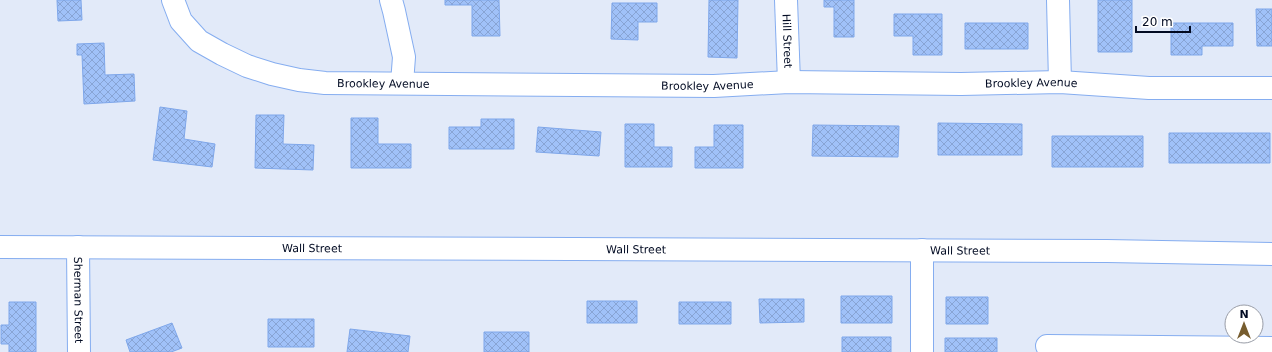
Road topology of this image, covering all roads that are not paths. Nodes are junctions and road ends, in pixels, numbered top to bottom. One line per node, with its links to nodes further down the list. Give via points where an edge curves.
1 (173, 0): 7 (street, Brookley Avenue, via 181,21 199,41 247,66 298,80)
2 (391, 0): 7 (street, via 404,57)
3 (786, 0): 5 (street, Hill Street)
4 (1058, 0): 6 (street)
5 (789, 82): 6 (street, Brookley Avenue); 7 (street, Brookley Avenue, via 714,86)
6 (1060, 82): 8 (street, Brookley Avenue, via 1149,88)
7 (402, 84)
8 (1272, 88)
9 (0, 247): 10 (street, Wall Street)
10 (78, 247): 11 (street, Wall Street); 15 (street, Sherman Street)
11 (922, 250): 12 (street, Wall Street); 16 (street)
12 (1272, 254)
13 (1047, 346): 14 (street)
14 (1272, 348)
15 (79, 352)
16 (922, 352)

